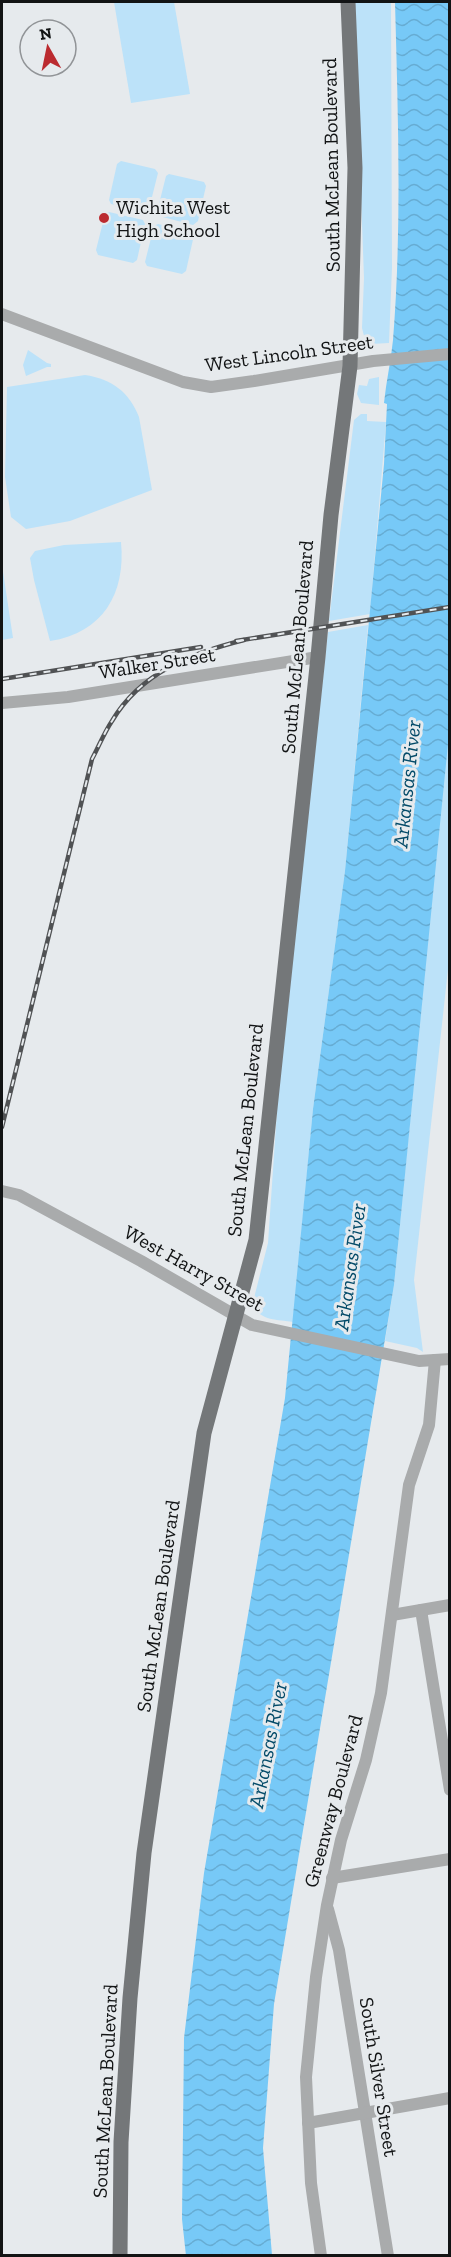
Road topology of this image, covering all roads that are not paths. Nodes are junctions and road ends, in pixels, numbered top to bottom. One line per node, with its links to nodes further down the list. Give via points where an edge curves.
1 (348, 2): 4 (main road, South McLean Boulevard, via 355,168)
2 (2, 314): 4 (street, West Lincoln Street, via 193,385 211,387)
3 (450, 354): 4 (street, West Lincoln Street)
4 (350, 366): 5 (main road, South McLean Boulevard)
5 (318, 657): 6 (street, Walker Street, via 68,697); 8 (main road, South McLean Boulevard, via 256,1240)
6 (2, 703)
7 (2, 1191): 8 (street, West Harry Street, via 19,1195)
8 (237, 1316): 10 (street, West Harry Street, via 273,1330 419,1361); 21 (main road, South McLean Boulevard, via 204,1433 144,1853 122,2132)
9 (450, 1359): 10 (street, West Harry Street)
10 (435, 1360): 13 (street, Greenway Boulevard, via 429,1425 409,1485)
11 (450, 1605): 12 (street)
12 (421, 1610): 13 (street); 14 (street)
13 (392, 1615): 16 (street, Greenway Boulevard, via 366,1760)
14 (450, 1790)
15 (450, 1859): 16 (street)
16 (332, 1878): 17 (street, Greenway Boulevard)
17 (327, 1905): 19 (street, South Silver Street, via 339,1950); 20 (street, Greenway Boulevard, via 306,2076)
18 (450, 2098): 19 (street)
19 (365, 2113): 20 (street); 23 (street, South Silver Street)
20 (308, 2123): 22 (street, Greenway Boulevard)
21 (120, 2256)
22 (321, 2256)
23 (388, 2256)

